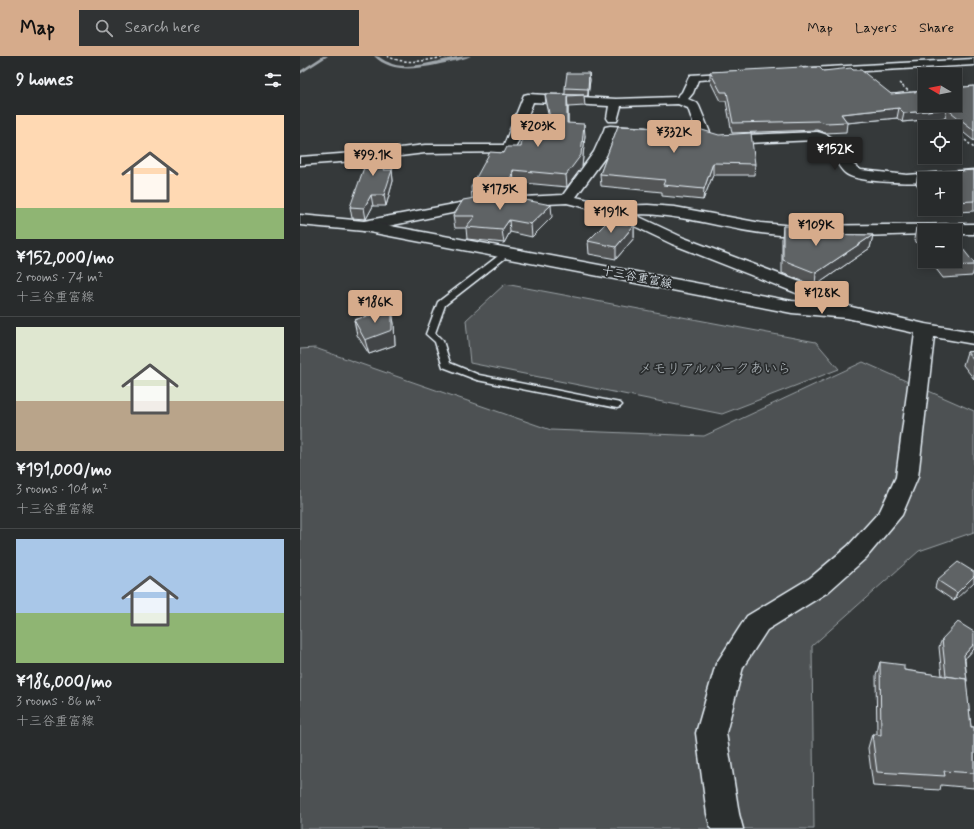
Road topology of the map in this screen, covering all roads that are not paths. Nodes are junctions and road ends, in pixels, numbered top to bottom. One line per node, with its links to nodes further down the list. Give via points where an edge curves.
1 (974, 62): 2 (street)
2 (778, 72)
3 (747, 74): 4 (street, via 694,77 687,93)
4 (680, 100): 5 (street); 9 (street, via 694,106)
5 (616, 103): 6 (street); 10 (street, via 528,98 509,149 425,149)
6 (610, 130): 7 (street); 12 (street, via 601,152)
7 (657, 132)
8 (673, 133): 9 (street)
9 (704, 135): 11 (street, via 718,140 817,136 824,138 850,170 858,174 907,179)
10 (300, 161)
11 (974, 174)
12 (567, 200): 13 (street); 15 (street, via 481,203)
13 (612, 210): 16 (street, via 648,209 675,212 761,228 795,231); 18 (street, via 678,241 810,292)
14 (300, 220): 15 (main road, 十三谷重富線)
15 (364, 226): 17 (main road, 十三谷重富線)
16 (974, 229)
17 (509, 252): 18 (main road, 十三谷重富線, via 792,307); 21 (lane, via 441,304 430,334 439,341 446,365 477,377)
18 (847, 312): 19 (main road, 十三谷重富線)
19 (925, 330): 20 (main road, 十三谷重富線); 22 (main road, via 907,477 890,515 858,552 819,585 757,623 730,664 711,733)
20 (974, 338)
21 (617, 405)
22 (727, 829)

